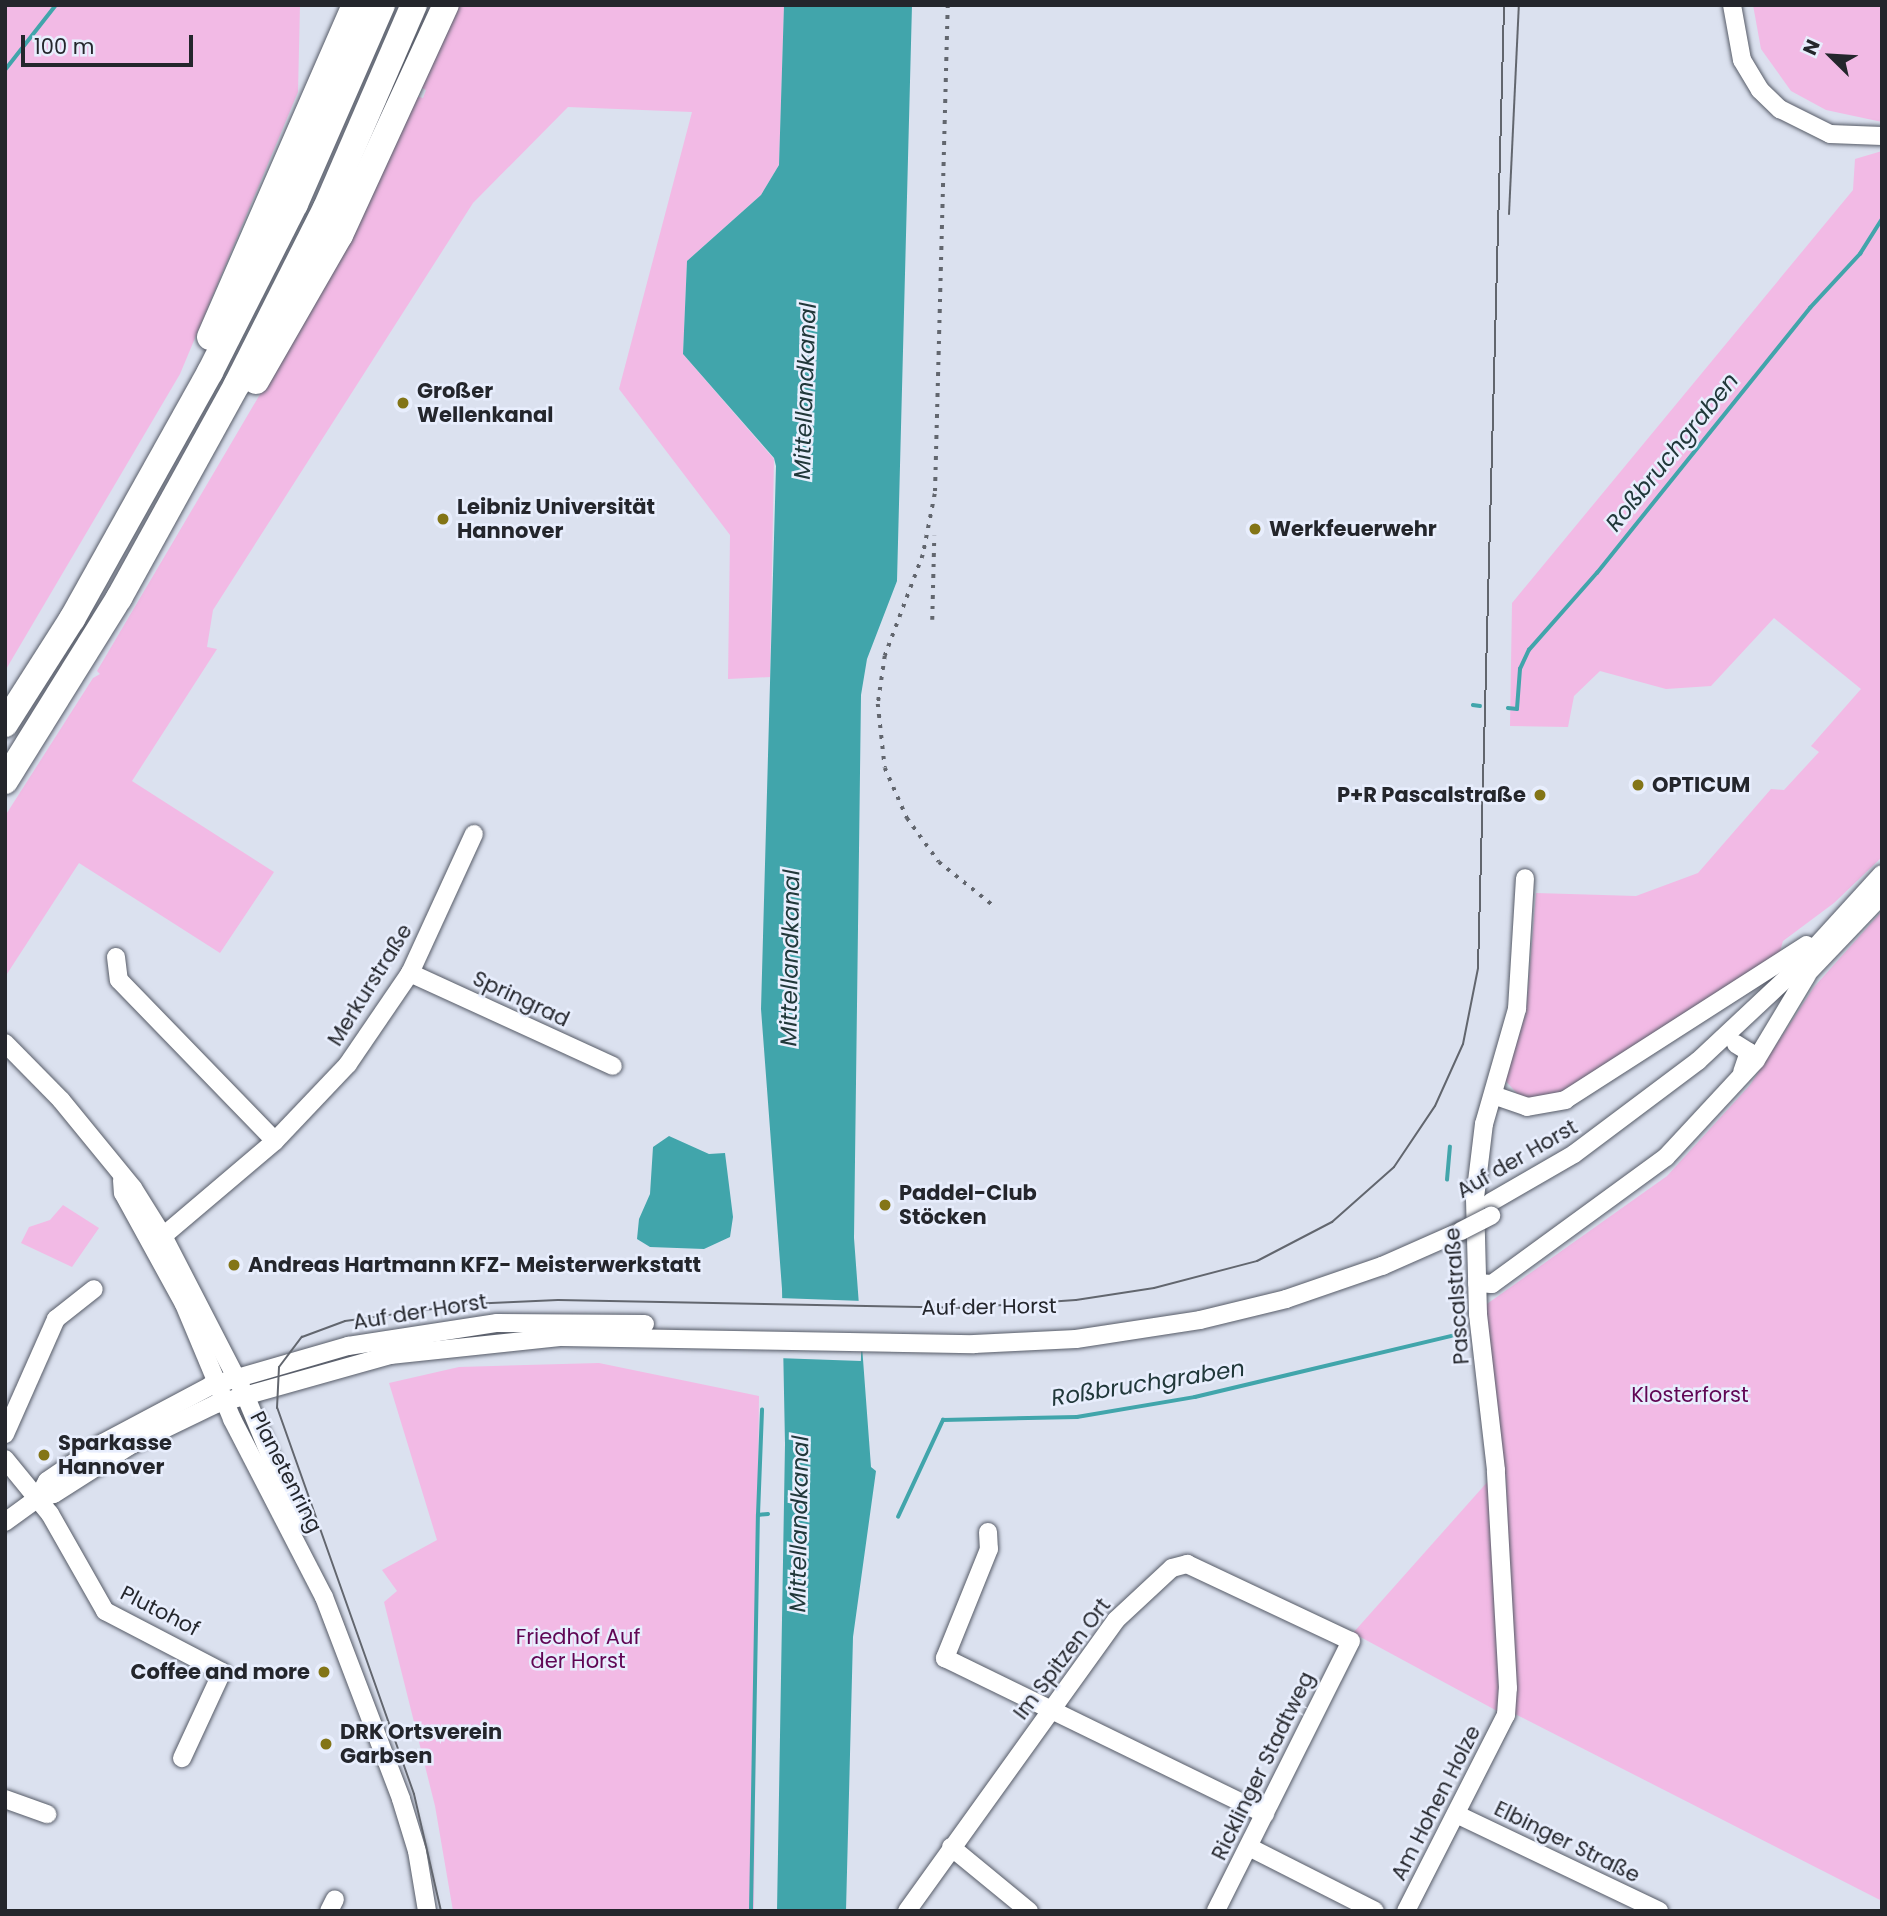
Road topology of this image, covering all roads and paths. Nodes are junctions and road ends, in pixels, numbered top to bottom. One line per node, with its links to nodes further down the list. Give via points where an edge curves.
1 (334, 5): 7 (highway, via 333,35)
2 (355, 5): 7 (highway)
3 (382, 5): 10 (highway, via 271,254)
4 (414, 5): 9 (highway, via 326,208)
5 (444, 5): 9 (highway, via 345,223 298,313 232,419)
6 (1732, 5): 8 (street, via 1742,60 1774,104 1820,131 1855,138)
7 (311, 108): 10 (highway)
8 (1882, 136)
9 (175, 497): 12 (highway)
10 (139, 503): 11 (highway)
11 (5, 724)
12 (5, 781)
13 (474, 834): 19 (street, Merkurstraße)
14 (1882, 874): 17 (street, Auf der Horst)
15 (1525, 878): 25 (street, Pascalstraße, via 1517,1009)
16 (1882, 895): 20 (street, Auf der Horst)
17 (1855, 906): 25 (street, Auf der Horst, via 1776,968 1565,1100 1527,1107); 27 (street, Auf der Horst, via 1791,974 1673,1082)
18 (116, 957): 26 (street, via 119,980)
19 (410, 973): 23 (street, Springrad); 26 (street, Merkurstraße, via 348,1064)
20 (1809, 973): 22 (street, Auf der Horst); 24 (street, Auf der Horst)
21 (5, 1043): 28 (street, via 61,1100 122,1180 122,1193)
22 (1736, 1044): 24 (street, via 1749,1052); 27 (street, Auf der Horst, via 1640,1123)
23 (613, 1066)
24 (1740, 1078): 29 (street, Auf der Horst, via 1690,1135 1637,1181 1492,1283)
25 (1493, 1095): 29 (street, Pascalstraße, via 1475,1198)
26 (275, 1141): 28 (street, Merkurstraße)
27 (1491, 1209): 31 (street, Auf der Horst, via 1461,1225 1310,1279 1200,1309 1027,1331 873,1337)
28 (158, 1240): 32 (street, Planetenring); 33 (street, Planetenring)
29 (1476, 1283): 44 (street, Pascalstraße, via 1496,1471)
30 (94, 1289): 36 (street, via 56,1319)
31 (764, 1334): 32 (street, Auf der Horst, via 497,1323 348,1346); 34 (street, Auf der Horst, via 482,1343 350,1364)
32 (237, 1380): 33 (street, Auf der Horst); 34 (street, Planetenring)
33 (219, 1384): 35 (street, Planetenring); 38 (street, Auf der Horst, via 103,1443 47,1481)
34 (246, 1397): 35 (street, Auf der Horst); 41 (street, Planetenring, via 281,1477)
35 (225, 1402): 38 (street, Auf der Horst, via 129,1446 54,1494); 41 (street, Planetenring)
36 (5, 1434)
37 (5, 1459): 38 (street)
38 (38, 1498): 39 (street, Auf der Horst); 45 (street, Plutohof, via 105,1611 222,1672)
39 (5, 1522)
40 (988, 1532): 43 (street, via 989,1549 945,1658)
41 (316, 1580): 52 (street, Planetenring, via 401,1800 417,1851)
42 (1350, 1641): 43 (street, Im Spitzen Ort, via 1194,1565 1179,1564 1116,1620); 48 (street, Ricklinger Stadtweg)
43 (1052, 1709): 48 (street); 50 (street, Im Spitzen Ort)
44 (1506, 1715): 49 (street, Am Hohen Holze)
45 (182, 1758)
46 (5, 1799): 47 (street)
47 (47, 1814)
48 (1265, 1814): 51 (street, Ricklinger Stadtweg)
49 (1456, 1814): 57 (street, Am Hohen Holze); 58 (street, Elbinger Straße)
50 (951, 1847): 53 (street, Im Spitzen Ort); 54 (street)
51 (1249, 1847): 55 (street, Ricklinger Stadtweg); 56 (street)
52 (427, 1911)
53 (907, 1911)
54 (1029, 1911)
55 (1216, 1911)
56 (1375, 1911)
57 (1406, 1911)
58 (1658, 1911)

